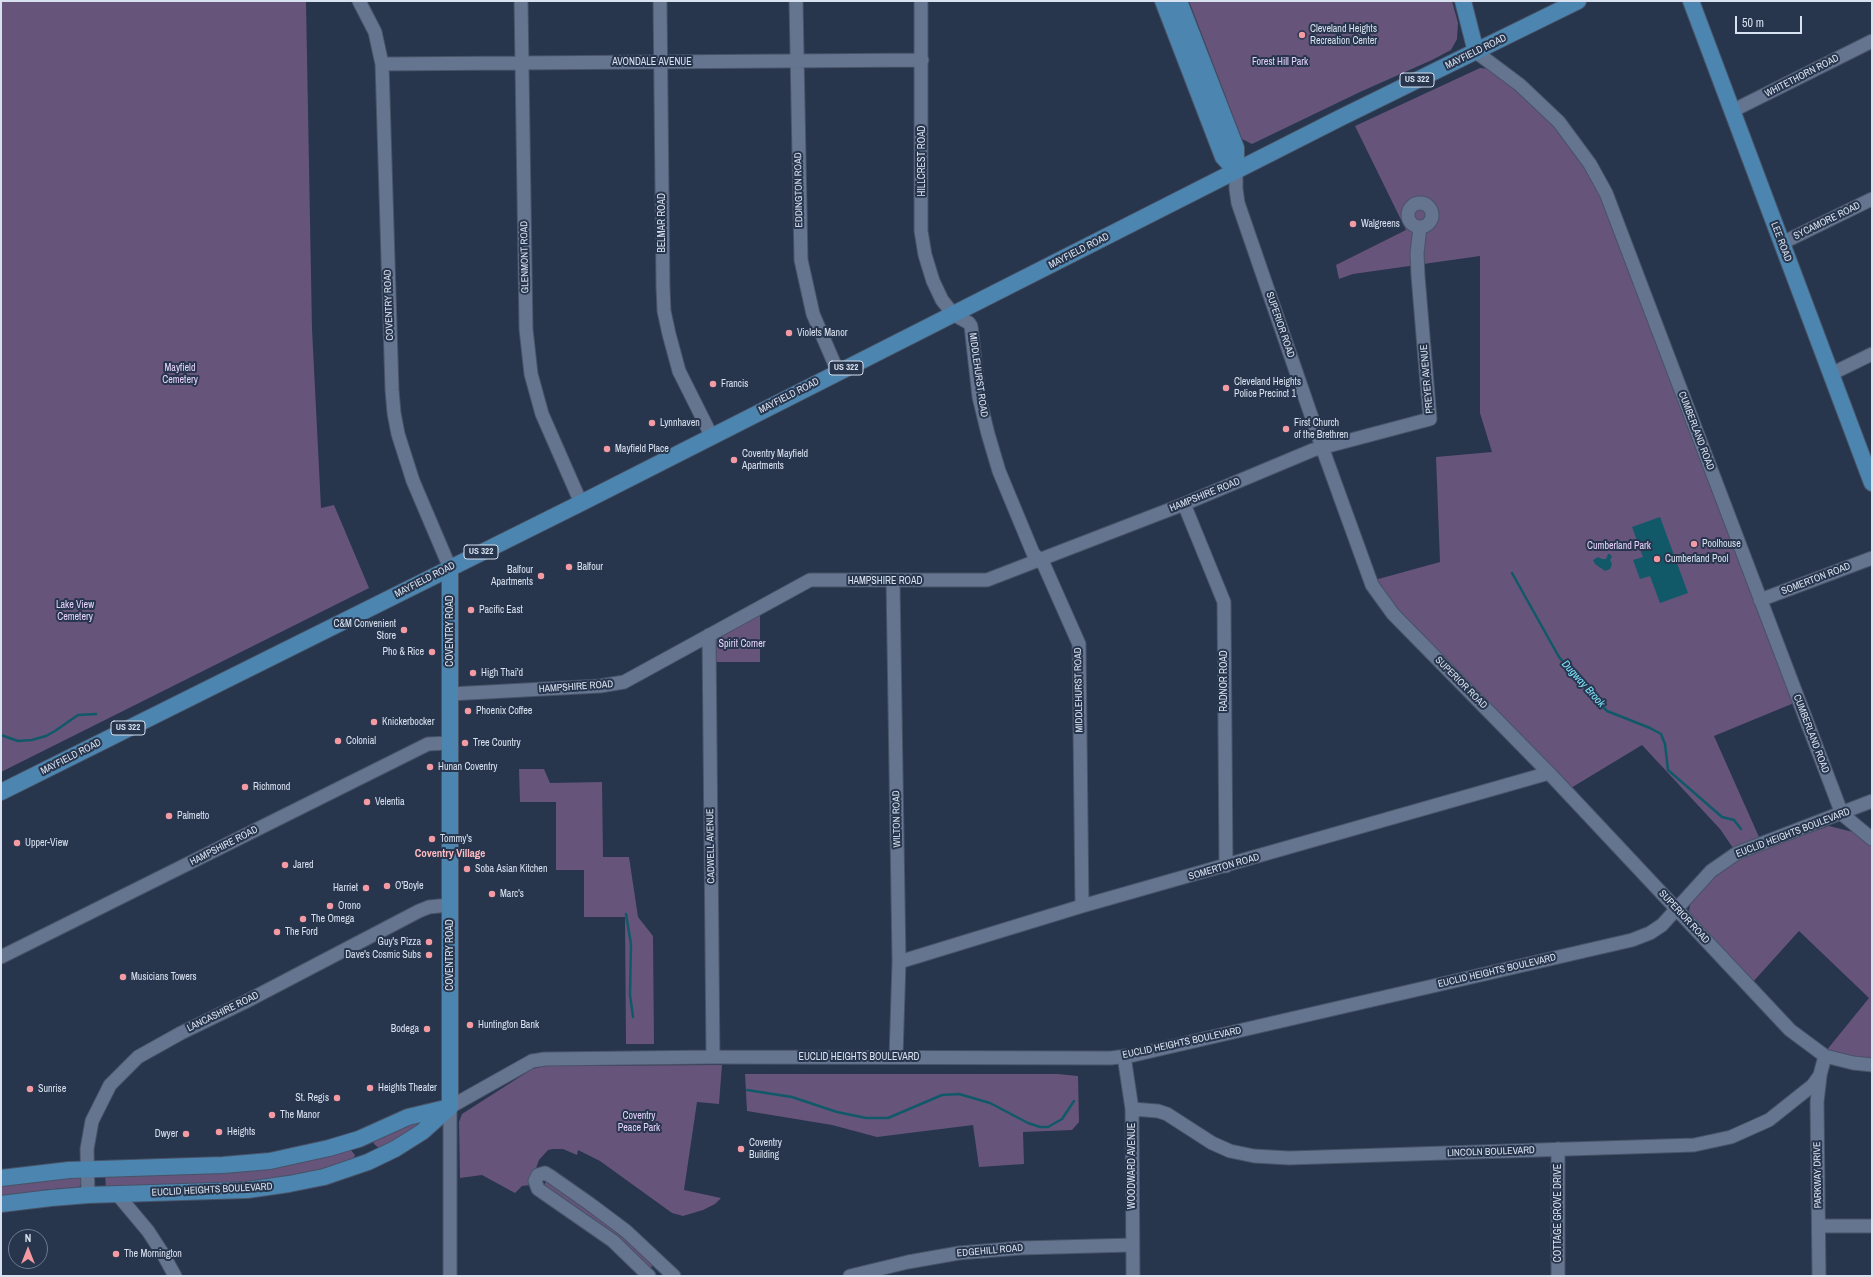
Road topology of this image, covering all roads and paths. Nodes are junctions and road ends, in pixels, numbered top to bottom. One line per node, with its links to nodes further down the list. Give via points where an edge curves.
1 (359, 1): 18 (street, COVENTRY ROAD, via 375,32)
2 (521, 1): 16 (street, GLENMONT ROAD)
3 (660, 1): 17 (street, BELMAR ROAD)
4 (796, 1): 14 (street, EDDINGTON ROAD)
5 (921, 1): 15 (street, HILLCREST ROAD)
6 (1162, 1): 11 (main road)
7 (1179, 1): 11 (main road)
8 (1463, 1): 13 (main road)
9 (1578, 1): 13 (main road, MAYFIELD ROAD / US 322)
10 (1691, 1): 19 (main road, LEE ROAD)
11 (1180, 23): 20 (main road, via 1208,95 1224,157)
12 (1872, 41): 19 (street, WHITETHORN ROAD)
13 (1476, 52): 20 (main road, MAYFIELD ROAD / US 322); 37 (street, CUMBERLAND ROAD, via 1520,86 1559,122 1590,164 1606,193)
14 (797, 60): 15 (street, AVONDALE AVENUE); 17 (street, AVONDALE AVENUE); 26 (street, EDDINGTON ROAD, via 801,260 813,314)
15 (922, 60): 24 (street, HILLCREST ROAD, via 921,231 933,281 942,300)
16 (523, 62): 17 (street, AVONDALE AVENUE); 18 (street, AVONDALE AVENUE); 31 (street, GLENMONT ROAD, via 526,329 531,374 542,414)
17 (661, 62): 28 (street, BELMAR ROAD, via 664,311 679,371)
18 (382, 64): 35 (street, COVENTRY ROAD, via 394,413 413,481)
19 (1732, 111): 23 (main road, LEE ROAD)
20 (1236, 171): 24 (main road, MAYFIELD ROAD / US 322); 29 (street, SUPERIOR ROAD, via 1238,203)
21 (1872, 199): 23 (street, SYCAMORE ROAD)
22 (1420, 227): 29 (street, PREYER AVENUE, via 1418,276 1430,419)
23 (1782, 243): 27 (main road, LEE ROAD)
24 (953, 314): 26 (main road, MAYFIELD ROAD / US 322); 34 (street, MIDDLEHURST ROAD, via 969,323 973,329 979,397 988,434 1009,497 1033,553)
25 (1872, 354): 27 (street)
26 (838, 372): 28 (main road, MAYFIELD ROAD / US 322)
27 (1831, 374): 30 (main road, LEE ROAD)
28 (711, 435): 31 (main road, MAYFIELD ROAD / US 322)
29 (1322, 447): 32 (street, HAMPSHIRE ROAD); 41 (street, SUPERIOR ROAD, via 1372,585 1393,614)
30 (1872, 483)
31 (581, 503): 35 (main road, MAYFIELD ROAD / US 322)
32 (1184, 504): 34 (street, HAMPSHIRE ROAD); 46 (street, RADNOR ROAD, via 1224,602)
33 (1872, 558): 37 (street, SOMERTON ROAD)
34 (1040, 560): 36 (street, HAMPSHIRE ROAD, via 987,580); 48 (street, MIDDLEHURST ROAD, via 1079,644)
35 (450, 568): 39 (main road, COVENTRY ROAD); 42 (main road, MAYFIELD ROAD / US 322)
36 (893, 581): 38 (street, HAMPSHIRE ROAD, via 810,580); 51 (street, WILTON ROAD)
37 (1760, 600): 44 (street, CUMBERLAND ROAD)
38 (709, 635): 39 (street, HAMPSHIRE ROAD, via 624,682 613,685); 54 (street, CADWELL AVENUE)
39 (450, 694): 40 (main road, COVENTRY ROAD)
40 (450, 743): 47 (main road, COVENTRY ROAD); 50 (street, HAMPSHIRE ROAD, via 428,744)
41 (1549, 773): 46 (street, SOMERTON ROAD); 49 (street, SUPERIOR ROAD)
42 (1, 792)
43 (1872, 801): 44 (street, EUCLID HEIGHTS BOULEVARD)
44 (1842, 814): 45 (street, CUMBERLAND ROAD); 49 (street, EUCLID HEIGHTS BOULEVARD, via 1737,853 1711,871)
45 (1872, 839)
46 (1226, 866): 48 (street, SOMERTON ROAD)
47 (449, 905): 58 (main road, COVENTRY ROAD); 61 (street, LANCASHIRE ROAD, via 419,911 138,1057 104,1095 92,1121 88,1143)
48 (1082, 906): 51 (street, SOMERTON ROAD)
49 (1677, 910): 52 (street, EUCLID HEIGHTS BOULEVARD, via 1650,933 1632,940); 53 (street, SUPERIOR ROAD, via 1790,1030)
50 (1, 957)
51 (899, 962): 55 (street, WILTON ROAD)
52 (1124, 1056): 55 (street, EUCLID HEIGHTS BOULEVARD); 59 (street, WOODWARD AVENUE)
53 (1825, 1056): 56 (street, SUPERIOR ROAD); 57 (street, LINCOLN BOULEVARD)
54 (713, 1057): 55 (street, EUCLID HEIGHTS BOULEVARD); 58 (street, EUCLID HEIGHTS BOULEVARD, via 539,1059)
55 (896, 1057)
56 (1872, 1065)
57 (1820, 1075): 60 (street, LINCOLN BOULEVARD, via 1806,1092 1769,1120 1731,1138 1694,1145); 66 (street, PARKWAY DRIVE, via 1817,1102)
58 (450, 1107): 61 (main road, EUCLID HEIGHTS BOULEVARD, via 408,1116 359,1139 294,1156 230,1164); 63 (main road, EUCLID HEIGHTS BOULEVARD, via 422,1132 395,1149 368,1162 324,1177 247,1190); 70 (street, COVENTRY ROAD)
59 (1132, 1109): 60 (street, LINCOLN BOULEVARD, via 1167,1114 1212,1143 1254,1156 1289,1158); 68 (street, WOODWARD AVENUE)
60 (1558, 1150): 75 (street, COTTAGE GROVE DRIVE)
61 (88, 1169): 62 (main road, EUCLID HEIGHTS BOULEVARD); 64 (street, LANCASHIRE ROAD)
62 (1, 1178)
63 (117, 1194): 64 (main road, EUCLID HEIGHTS BOULEVARD); 69 (street, via 148,1231)
64 (88, 1195): 65 (main road, EUCLID HEIGHTS BOULEVARD)
65 (1, 1204)
66 (1819, 1226): 67 (street); 76 (street, PARKWAY DRIVE)
67 (1872, 1226)
68 (1132, 1245): 73 (street, EDGEHILL ROAD, via 1021,1248 959,1253); 74 (street, WOODWARD AVENUE)
69 (175, 1276)
70 (450, 1276)
71 (649, 1276): 72 (street, via 613,1241 538,1189 535,1181 538,1175 545,1173 590,1204 626,1231)
72 (674, 1276)
73 (850, 1276)
74 (1133, 1276)
75 (1558, 1276)
76 (1819, 1276)

